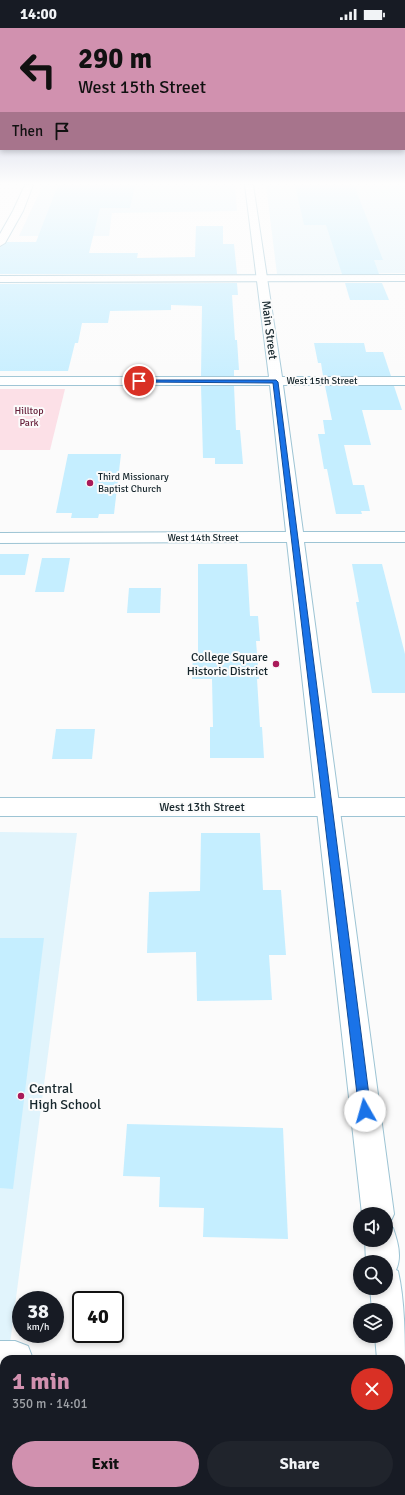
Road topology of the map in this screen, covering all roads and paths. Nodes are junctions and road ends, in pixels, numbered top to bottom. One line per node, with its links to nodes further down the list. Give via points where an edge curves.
1 (259, 253): 4 (main road, Main Street)
2 (405, 278): 4 (main road)
3 (0, 279): 4 (main road)
4 (263, 279): 7 (main road, Main Street)
5 (0, 381): 7 (main road, West 15th Street)
6 (405, 381): 7 (main road, West 15th Street)
7 (276, 382): 9 (main road, Main Street)
8 (0, 538): 9 (main road, West 14th Street)
9 (295, 538): 10 (main road, West 14th Street); 12 (main road, Main Street)
10 (405, 538)
11 (0, 807): 12 (main road, West 13th Street)
12 (328, 807): 13 (main road, West 13th Street); 14 (main road, Main Street)
13 (405, 807)
14 (377, 1207)
15 (387, 1295): 16 (main road)
16 (395, 1355)

